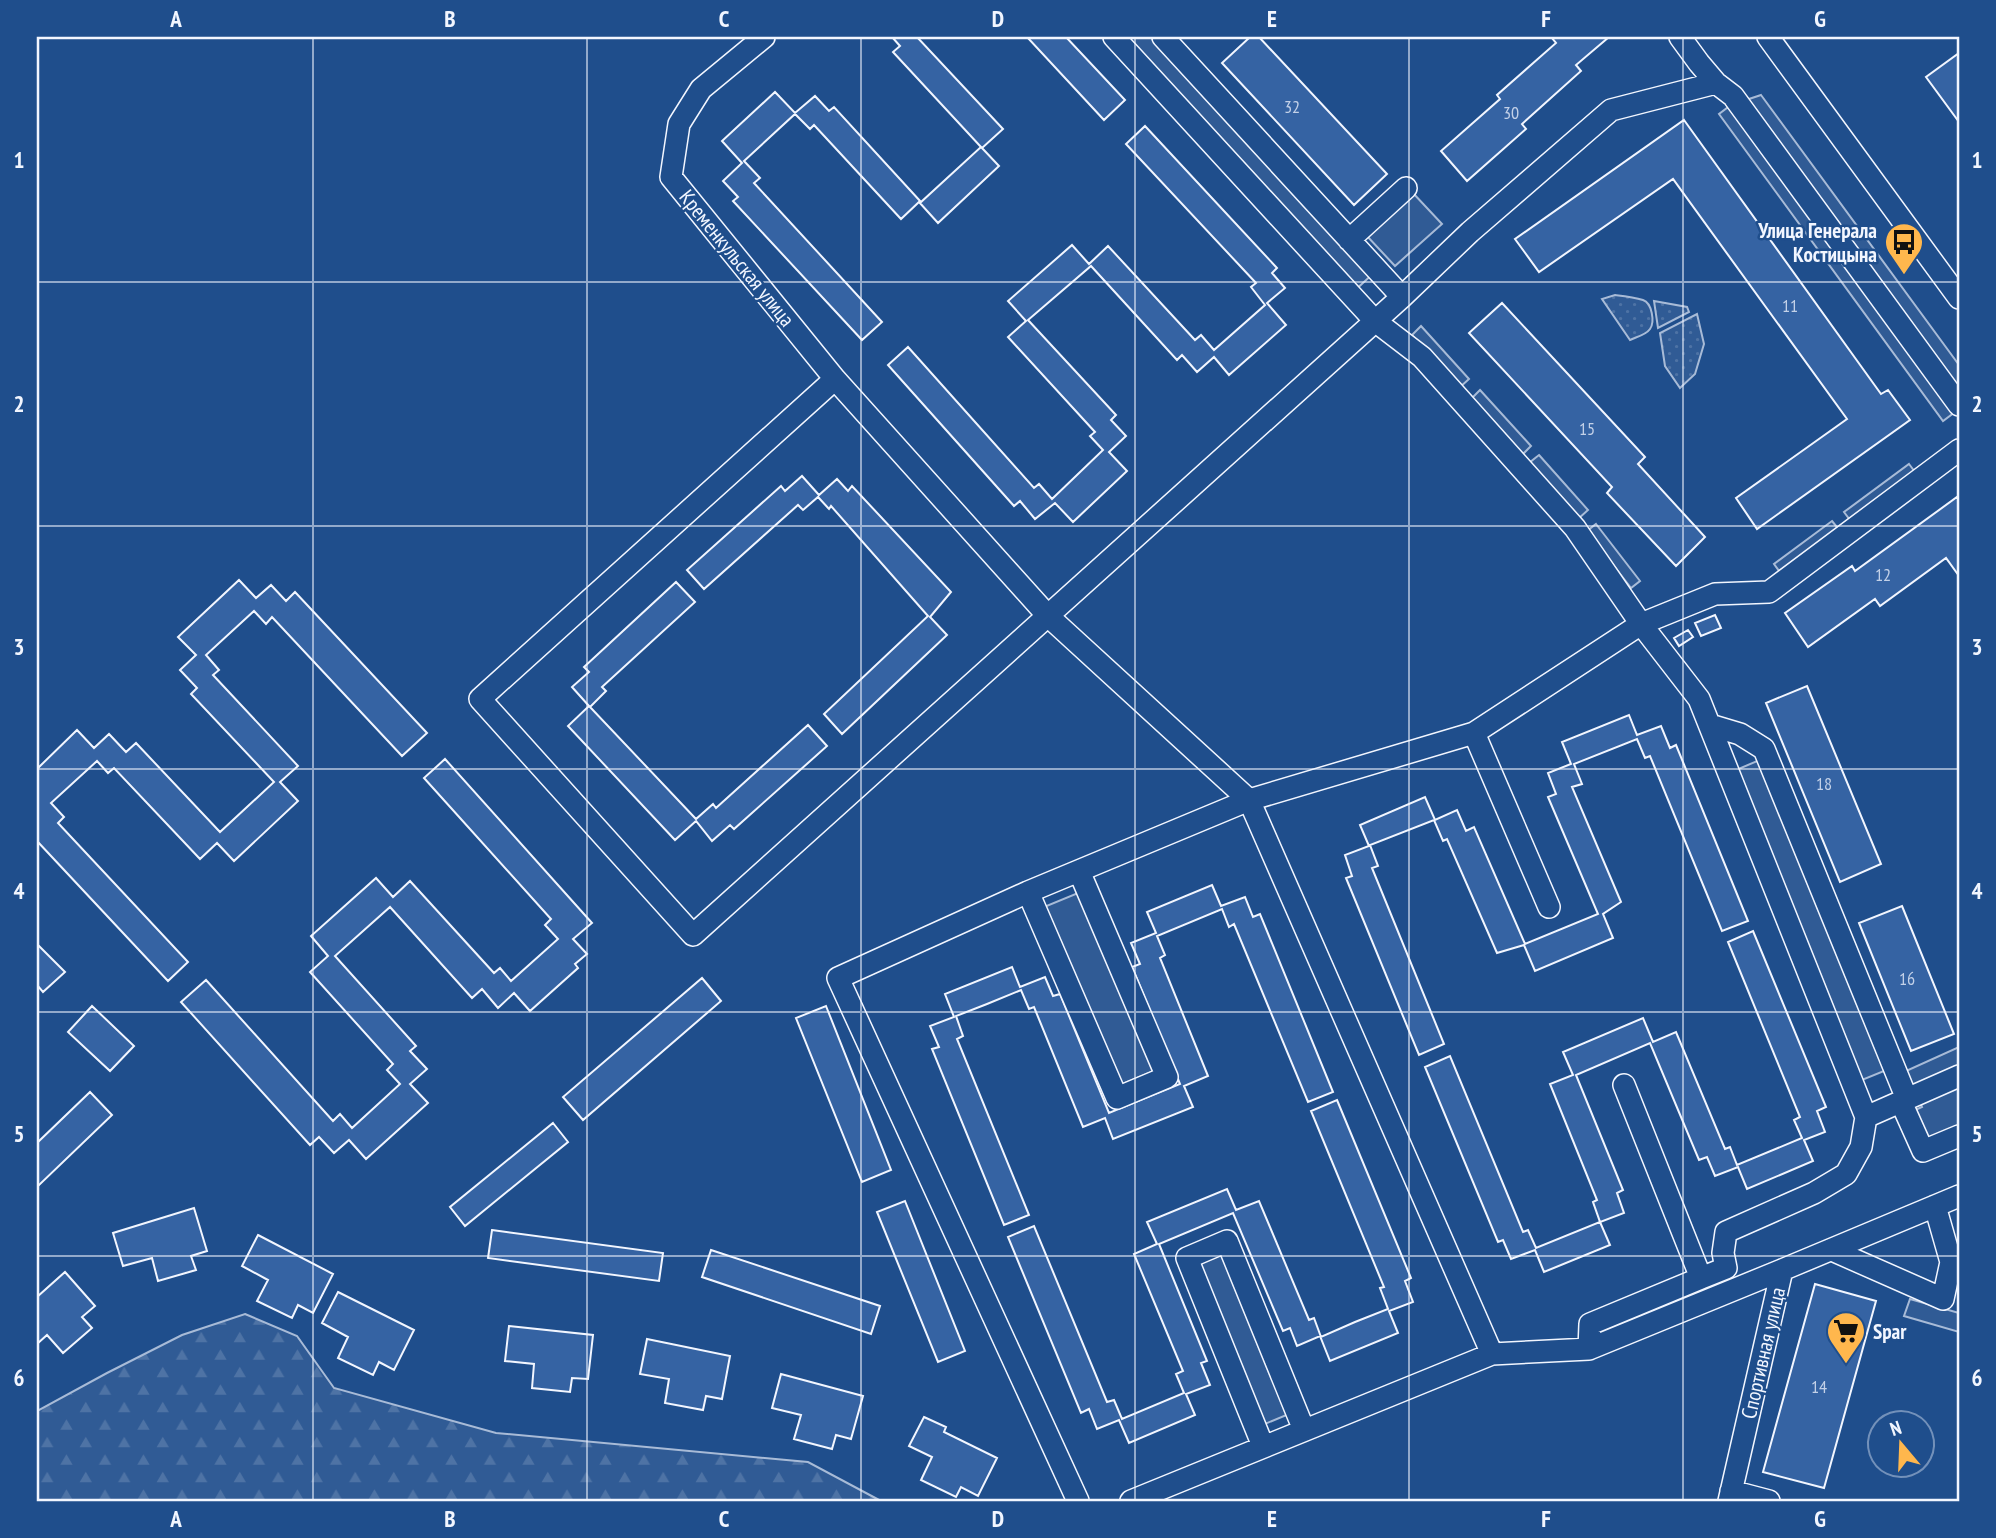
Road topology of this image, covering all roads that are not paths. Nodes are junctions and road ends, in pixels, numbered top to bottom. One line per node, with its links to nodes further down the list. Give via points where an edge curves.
1 (764, 37): 12 (street, Кременкульская улица, via 701,89 679,124 671,177)
2 (1114, 37): 11 (street)
3 (1163, 37): 8 (street)
4 (1680, 37): 6 (street)
5 (1769, 37): 10 (street)
6 (1716, 83): 9 (street, via 1611,110 1470,232); 13 (street, via 1733,96)
7 (1406, 188): 8 (street)
8 (1349, 240): 9 (street)
9 (1402, 298): 11 (street)
10 (1959, 298)
11 (1375, 321): 15 (street); 16 (street, via 1422,357 1575,528)
12 (835, 379): 15 (street, Кременкульская улица); 15 (street, via 480,699 692,935)
13 (1959, 405)
14 (1959, 450): 16 (street, via 1769,593 1715,594)
15 (1048, 615): 19 (street, Кременкульская улица)
16 (1641, 624): 17 (street, via 1699,699); 18 (street)
17 (1710, 725): 25 (street, via 1740,734 1764,749); 26 (street)
18 (1474, 733): 19 (street); 22 (street)
19 (1249, 800): 20 (street); 36 (street)
20 (1079, 871): 21 (street); 21 (street, via 1167,1077 1117,1098)
21 (1028, 892): 40 (street, via 838,978)
22 (1549, 907)
23 (1959, 1076): 25 (street)
24 (1624, 1085): 33 (street)
25 (1904, 1101): 26 (street); 27 (street, via 1923,1151)
26 (1866, 1117): 33 (street, via 1861,1147 1846,1174 1726,1232 1726,1268)
27 (1959, 1136)
28 (1959, 1196): 29 (street, Спортивная улица)
29 (1935, 1206): 30 (street, Спортивная улица); 31 (street)
30 (1832, 1250): 32 (street, Спортивная улица); 34 (street)
31 (1953, 1250): 34 (street)
32 (1782, 1270): 35 (street); 39 (street, Спортивная улица)
33 (1701, 1278): 35 (street, via 1590,1324)
34 (1951, 1302)
35 (1589, 1349): 36 (street)
36 (1492, 1354): 37 (street)
37 (1304, 1430): 38 (street); 38 (street, via 1227,1241 1186,1258)
38 (1263, 1446): 41 (street)
39 (1730, 1496): 42 (street)
40 (1078, 1501)
41 (1131, 1501)
42 (1769, 1501)

